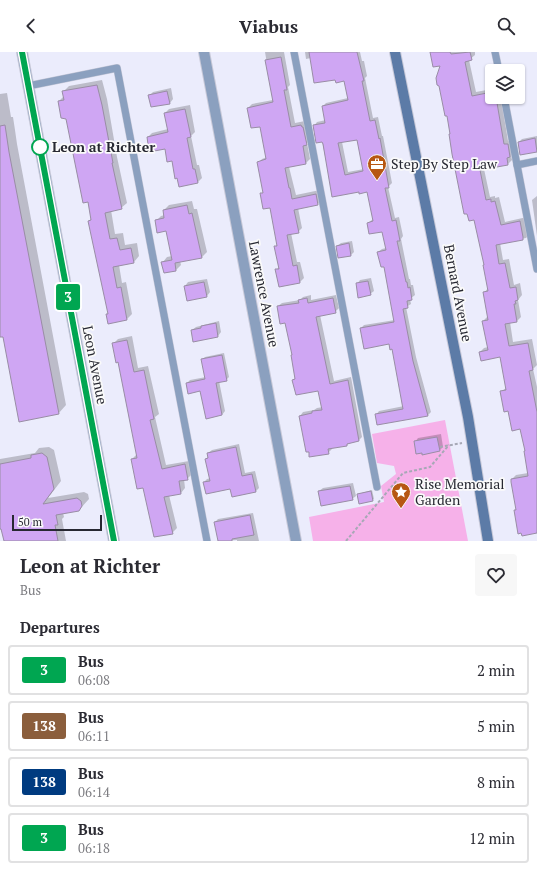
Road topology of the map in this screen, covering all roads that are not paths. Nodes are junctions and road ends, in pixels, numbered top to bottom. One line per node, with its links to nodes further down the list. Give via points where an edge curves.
1 (22, 52): 7 (street, Leon Avenue)
2 (204, 52): 15 (street, Lawrence Avenue)
3 (294, 52): 12 (lane)
4 (395, 52): 16 (street, Bernard Avenue, via 472,441)
5 (495, 52): 6 (lane)
6 (497, 64)
7 (28, 86): 13 (street, Leon Avenue); 14 (lane, via 117,68)
8 (505, 104): 10 (lane)
9 (537, 161): 10 (lane)
10 (517, 165): 11 (lane)
11 (537, 269)
12 (377, 487)
13 (114, 541)
14 (207, 541)
15 (296, 541)
16 (488, 541)

